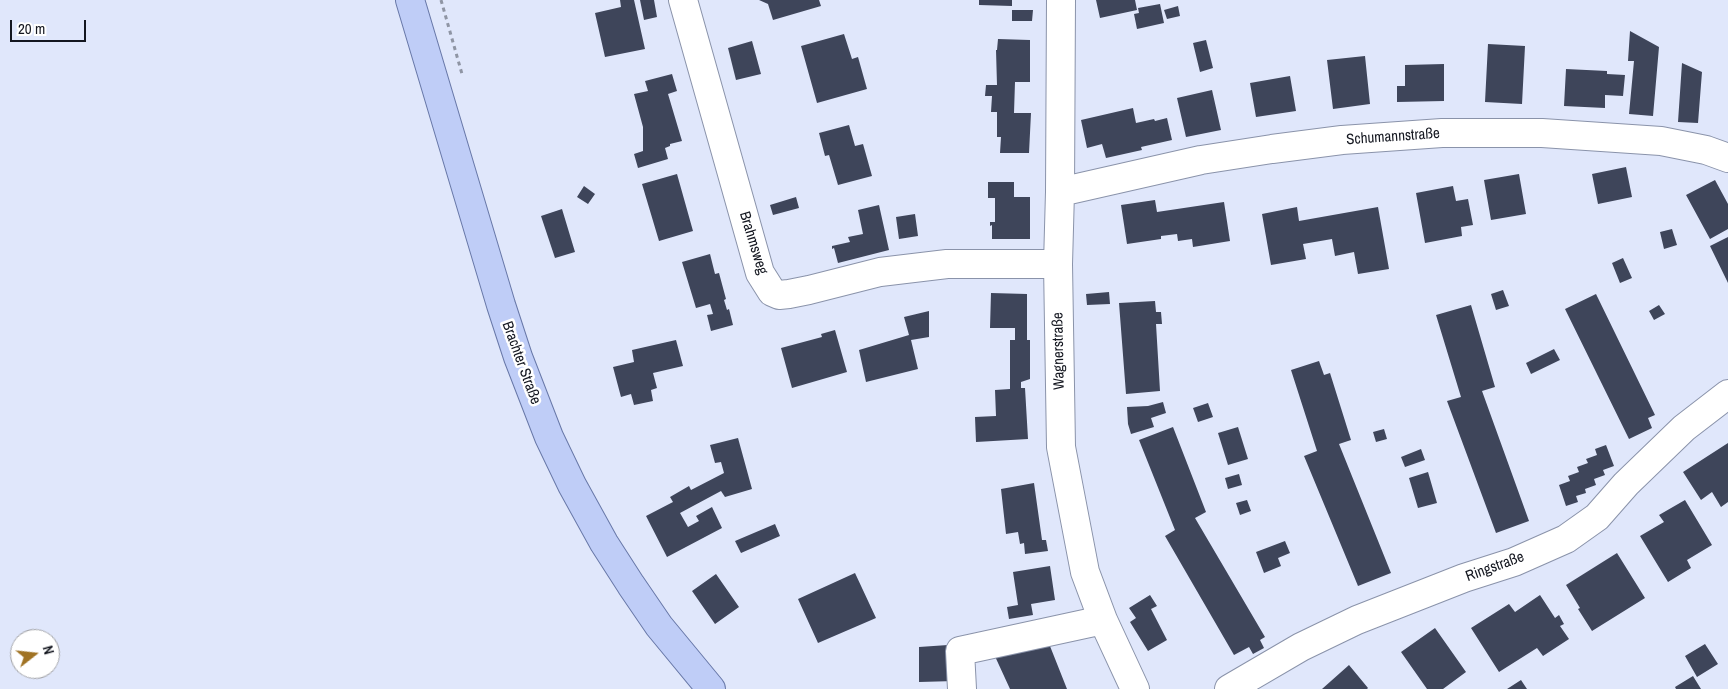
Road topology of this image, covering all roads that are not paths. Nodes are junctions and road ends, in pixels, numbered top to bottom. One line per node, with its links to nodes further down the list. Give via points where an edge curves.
1 (410, 0): 10 (main road, Brachter Straße, via 501,305 549,437 581,502 631,586)
2 (683, 0): 6 (street, Brahmsweg, via 760,273 772,292 789,294 880,272 947,264)
3 (1061, 0): 5 (street, Wagnerstraße)
4 (1728, 158): 5 (street, Schumannstraße, via 1661,141 1542,133 1442,133 1272,149 1201,160)
5 (1060, 192): 6 (street, Wagnerstraße)
6 (1058, 264): 8 (street, Wagnerstraße, via 1061,447 1085,572)
7 (1728, 394): 9 (street, Ringstraße, via 1684,428 1597,517 1566,539 1514,562 1357,620 1301,647)
8 (1103, 620): 11 (street, via 960,651); 12 (street, Wagnerstraße)
9 (1240, 686)
10 (711, 689)
11 (962, 689)
12 (1135, 689)

